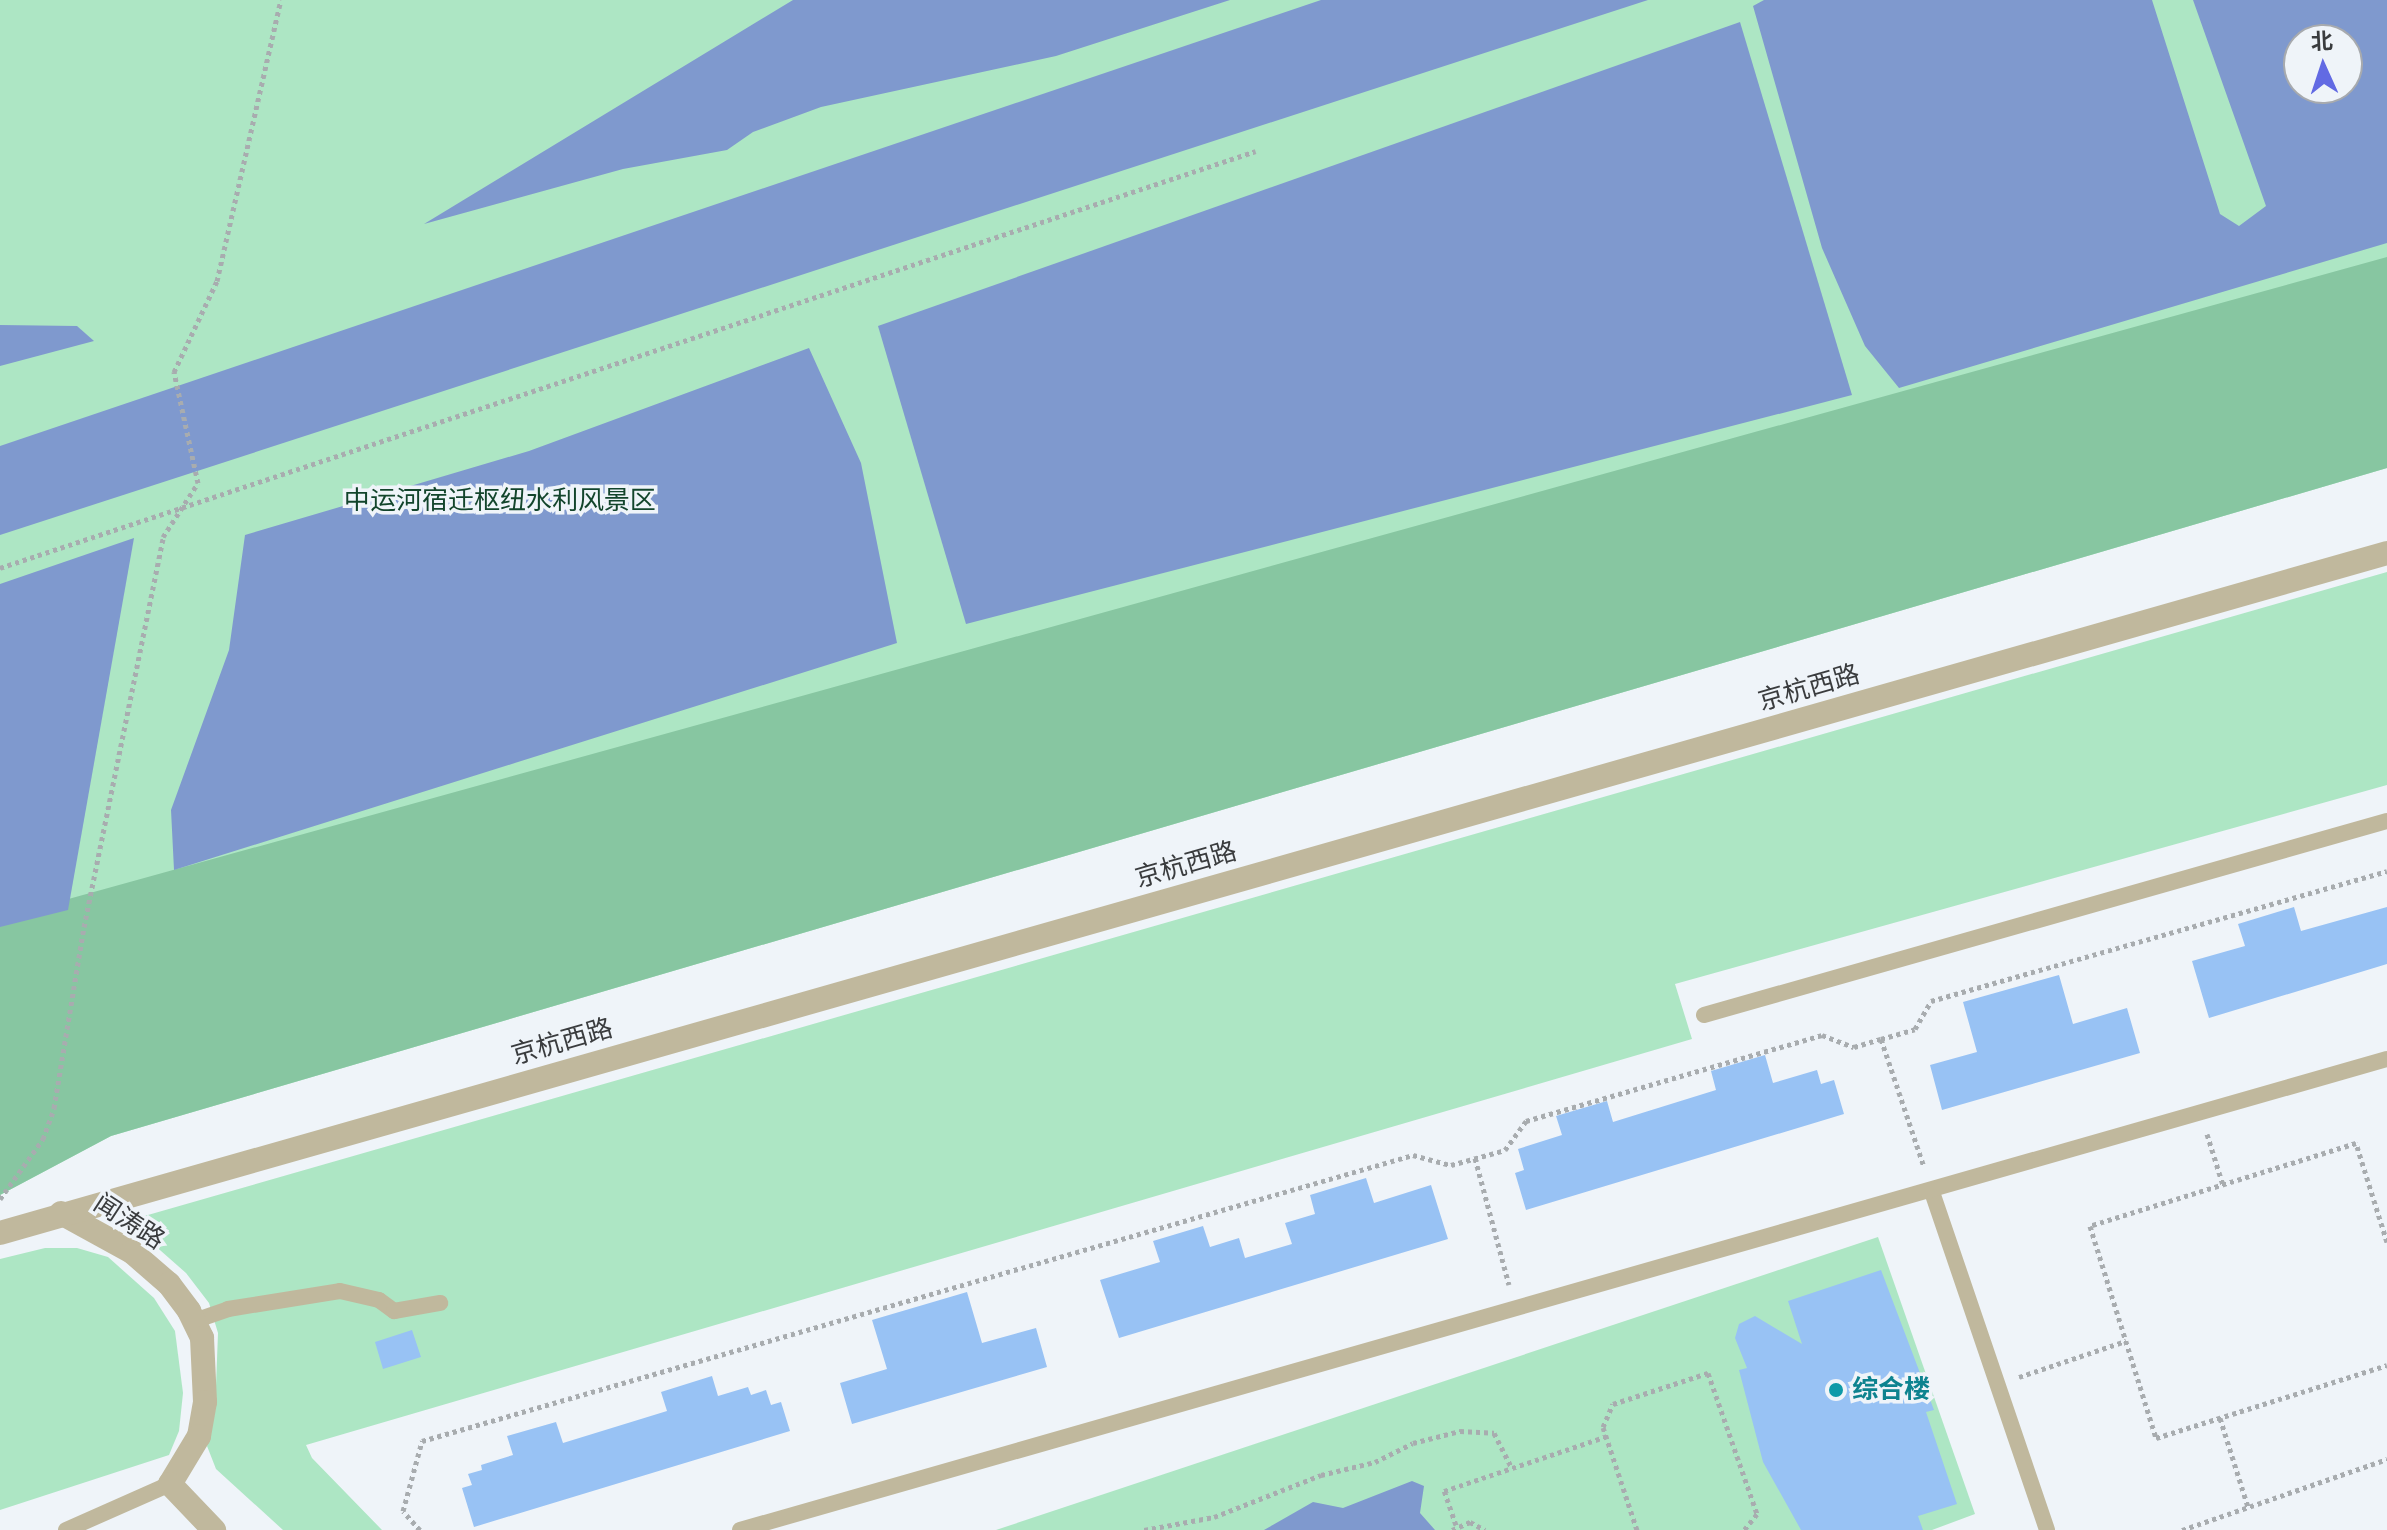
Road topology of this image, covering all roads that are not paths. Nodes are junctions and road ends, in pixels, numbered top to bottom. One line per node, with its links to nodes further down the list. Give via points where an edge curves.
1 (2387, 553): 6 (street, 京杭西路)
2 (2387, 821): 3 (lane)
3 (1704, 1015)
4 (2387, 1059): 5 (lane)
5 (1932, 1192): 12 (lane); 16 (lane)
6 (61, 1213): 7 (street, 京杭西路); 9 (street, 闻涛路, via 132,1252 169,1284)
7 (0, 1233)
8 (440, 1303): 9 (lane, via 394,1311 379,1300 340,1291 228,1309)
9 (194, 1321): 10 (street, 闻涛路, via 202,1338 205,1402 199,1436)
10 (170, 1484): 11 (lane); 14 (street)
11 (97, 1526): 13 (lane)
12 (771, 1526): 15 (lane)
13 (66, 1530)
14 (214, 1530)
15 (740, 1530)
16 (2047, 1530)

